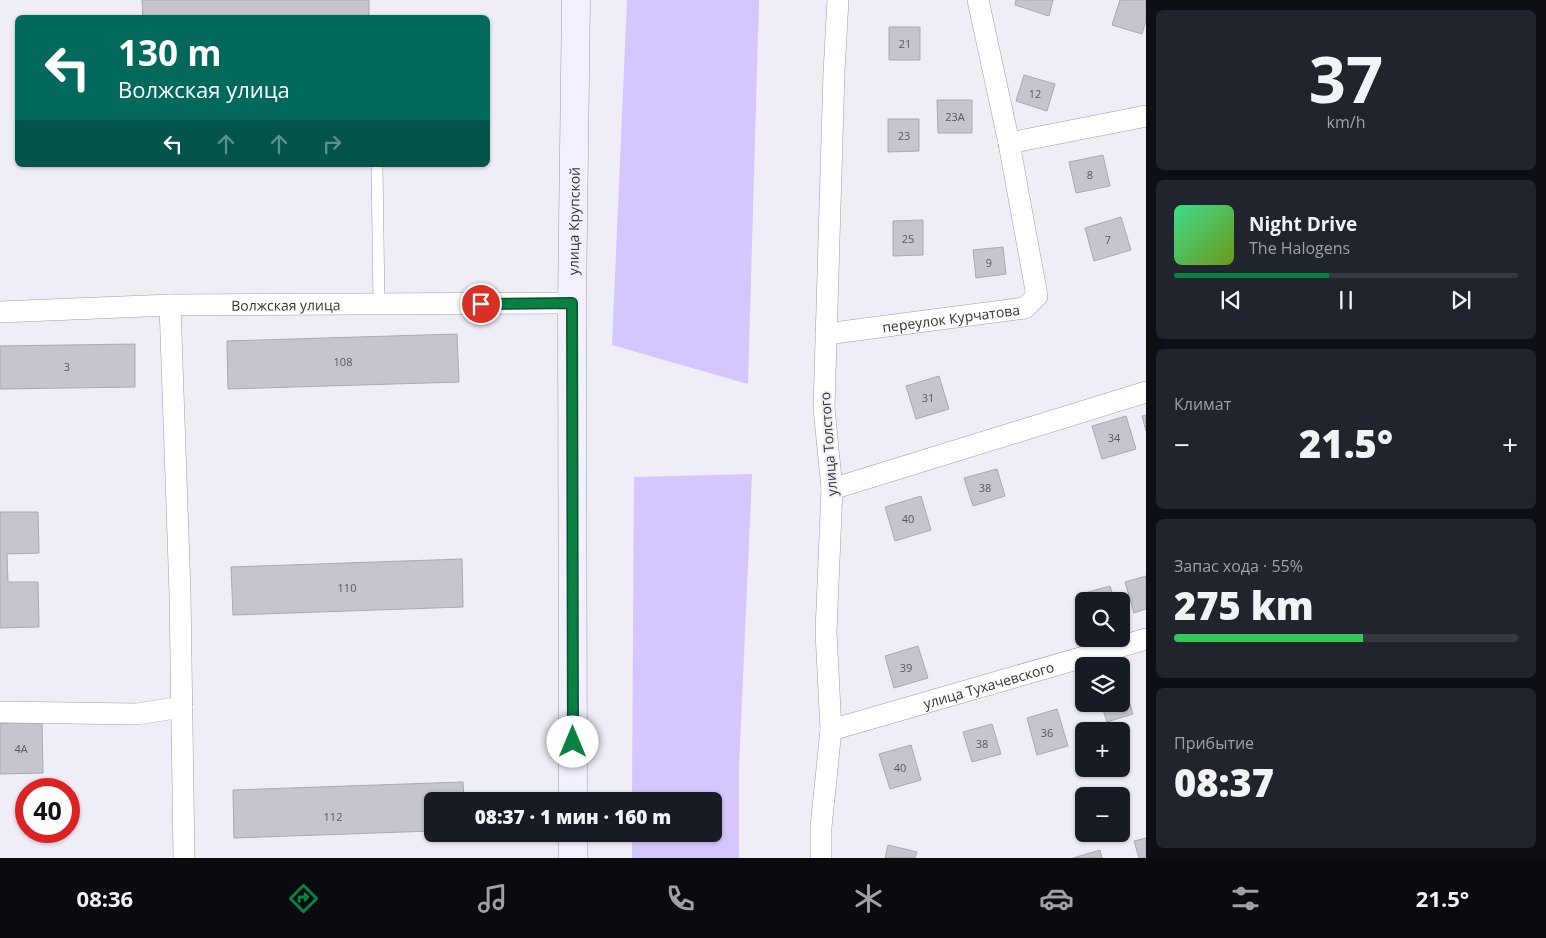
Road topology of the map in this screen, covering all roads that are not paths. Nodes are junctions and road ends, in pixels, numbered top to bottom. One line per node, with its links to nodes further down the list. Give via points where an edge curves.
1 (576, 0): 7 (street, улица Крупской)
2 (838, 0): 11 (street, улица Толстого)
3 (978, 0): 5 (street, переулок Курчатова)
4 (1146, 116): 5 (street)
5 (1009, 143): 11 (street, переулок Курчатова, via 1037,296 1026,308)
6 (377, 167): 8 (lane)
7 (572, 303): 8 (street, Волжская улица); 18 (street, улица Крупской)
8 (379, 304): 9 (street, Волжская улица)
9 (170, 305): 10 (street, Волжская улица); 15 (street)
10 (0, 312)
11 (826, 334): 13 (street, улица Толстого, via 824,408)
12 (1146, 392): 13 (street)
13 (832, 489): 17 (street, улица Толстого, via 826,632)
14 (1146, 639): 17 (street, улица Тухачевского)
15 (182, 707): 16 (street, via 137,714); 20 (street)
16 (0, 712)
17 (831, 730): 22 (street, улица Толстого)
18 (573, 792)
19 (573, 842): 21 (street)
20 (184, 858)
21 (573, 858)
22 (821, 858)

